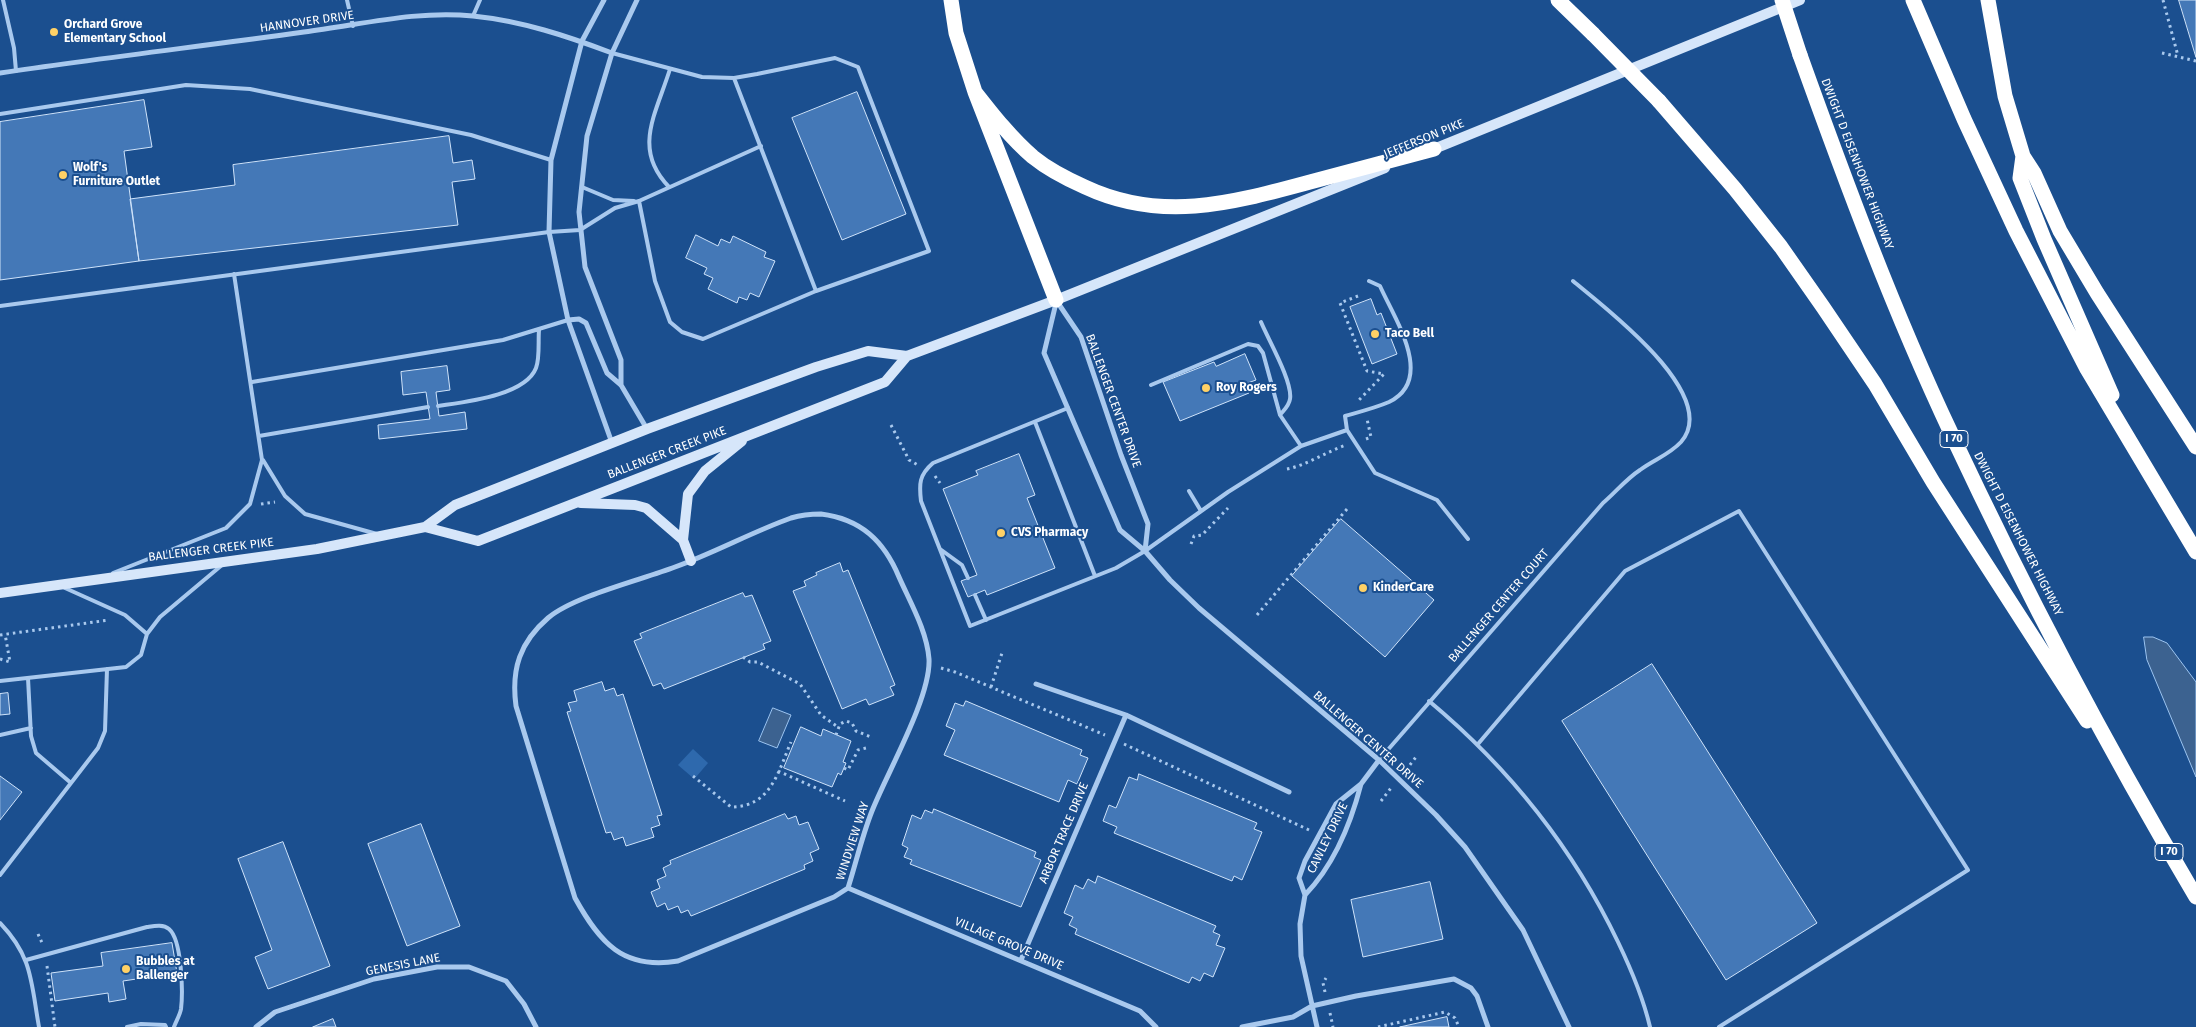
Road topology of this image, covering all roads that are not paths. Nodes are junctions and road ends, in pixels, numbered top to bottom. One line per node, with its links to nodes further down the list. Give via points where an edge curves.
1 (3, 0): 17 (lane)
2 (347, 0): 13 (lane)
3 (480, 0): 12 (lane)
4 (604, 0): 14 (street)
5 (637, 0): 15 (street)
6 (951, 0): 20 (highway, via 956,33)
7 (1558, 0): 91 (highway, bridge, via 1659,101 1781,247 1875,384 1933,482)
8 (1782, 0): 91 (highway, DWIGHT D EISENHOWER HIGHWAY / I 70, bridge, via 1847,186 1950,432)
9 (1800, 0): 23 (main road, JEFFERSON PIKE)
10 (1988, 0): 24 (highway, via 2006,96)
11 (1914, 3): 57 (highway, via 2016,232 2087,369)
12 (473, 16): 13 (street, HANNOVER DRIVE, via 413,15); 14 (street, HANNOVER DRIVE, via 530,25)
13 (353, 26): 17 (street, HANNOVER DRIVE)
14 (582, 41): 15 (street, HANNOVER DRIVE); 25 (street)
15 (612, 53): 16 (lane); 26 (street, via 587,136)
16 (670, 70): 19 (lane, via 702,78); 27 (lane, via 649,136 648,151 652,166)
17 (16, 71): 18 (street, HANNOVER DRIVE)
18 (0, 73)
19 (734, 78): 22 (lane); 34 (lane, via 835,58 858,67 929,251)
20 (975, 92): 23 (highway, via 1006,130 1034,157 1064,178 1128,203 1163,208 1240,201); 35 (highway)
21 (0, 114): 25 (lane, via 186,85 250,89 471,135)
22 (761, 146): 27 (lane); 34 (lane)
23 (1434, 148): 35 (main road, JEFFERSON PIKE)
24 (2023, 156): 55 (highway, via 2092,286); 57 (highway, via 2020,178 2033,213)
25 (551, 160): 30 (street)
26 (582, 187): 28 (lane, via 613,200); 29 (street)
27 (668, 188): 28 (lane)
28 (638, 201): 29 (lane, via 615,208); 34 (lane, via 655,281 670,322 682,332 703,339)
29 (580, 230): 30 (lane); 42 (street, via 585,267 621,360)
30 (549, 232): 31 (lane); 37 (street)
31 (234, 274): 36 (lane); 41 (lane)
32 (1368, 281): 50 (lane, via 1380,286 1410,352 1412,371 1404,389 1390,401 1345,416)
33 (1573, 281): 82 (lane, BALLENGER CENTER COURT, via 1634,332 1662,361 1689,412 1690,428 1681,442 1640,470 1603,504)
34 (816, 291)
35 (1056, 300): 40 (main road, BALLENGER CREEK PIKE); 46 (street, BALLENGER CENTER DRIVE, via 1044,352); 66 (street, BALLENGER CENTER DRIVE, via 1081,337 1148,524)
36 (0, 306)
37 (568, 320): 39 (lane); 42 (street, via 578,319 586,323 607,373); 53 (street)
38 (1261, 322): 47 (lane, via 1287,381 1288,406)
39 (539, 330): 41 (lane, via 503,340); 44 (lane, via 536,368 523,384 508,391)
40 (907, 356): 49 (main road, BALLENGER CREEK PIKE, via 868,351); 51 (main road, BALLENGER CREEK PIKE, via 884,382)
41 (252, 382): 52 (lane)
42 (621, 385): 49 (street)
43 (1151, 385): 47 (lane, via 1248,344 1258,346 1263,353)
44 (438, 406)
45 (428, 407): 52 (lane)
46 (1068, 408): 48 (lane); 66 (street, BALLENGER CENTER DRIVE, via 1120,530)
47 (1280, 415): 54 (lane)
48 (1035, 422): 65 (lane, via 933,463 925,470 919,481 921,501); 70 (lane)
49 (647, 429): 53 (main road, BALLENGER CREEK PIKE)
50 (1347, 430): 54 (lane); 63 (lane, via 1375,473 1437,500)
51 (749, 435): 59 (main road, BALLENGER CREEK PIKE); 64 (main road, via 705,471 688,494)
52 (259, 436): 56 (lane)
53 (612, 444): 61 (main road, BALLENGER CREEK PIKE, via 455,505)
54 (1301, 446): 60 (lane)
55 (2196, 447)
56 (262, 460): 62 (lane, via 285,496 305,514); 71 (lane, via 250,504 226,528)
57 (2140, 460): 67 (highway)
58 (1189, 491): 60 (lane)
59 (577, 503): 61 (main road, BALLENGER CREEK PIKE, via 478,541); 64 (main road, via 646,508)
60 (1201, 511): 66 (lane)
61 (425, 527): 62 (main road, BALLENGER CREEK PIKE)
62 (384, 536): 68 (main road, BALLENGER CREEK PIKE)
63 (1468, 539)
64 (682, 540): 69 (main road)
65 (940, 549): 72 (lane, via 962,564); 76 (lane, via 970,626)
66 (1145, 551): 70 (lane); 87 (street, BALLENGER CENTER DRIVE, via 1199,608)
67 (2196, 552)
68 (227, 561): 71 (main road, BALLENGER CREEK PIKE); 77 (lane, via 160,617)
69 (691, 561): 93 (street, WINDVIEW WAY, via 792,518 811,514 840,517 859,525 881,544 892,560 924,637 928,675 871,813); 93 (street, WINDVIEW WAY, via 570,604 547,619 525,642 519,654 514,679 516,706 576,898 592,926 616,950 630,960 653,964 678,961 834,897)
70 (1095, 576): 76 (lane)
71 (103, 577): 73 (main road, BALLENGER CREEK PIKE)
72 (968, 578)
73 (58, 585): 74 (main road, BALLENGER CREEK PIKE); 77 (lane, via 125,615)
74 (0, 592)
75 (975, 594): 76 (lane)
76 (986, 620)
77 (147, 634): 78 (lane, via 141,655 134,662 126,667)
78 (107, 669): 79 (lane); 88 (lane, via 105,731 98,748)
79 (28, 678): 80 (lane); 84 (lane)
80 (0, 681)
81 (1036, 684): 83 (street)
82 (1429, 701): 86 (lane); 87 (lane, BALLENGER CENTER COURT)
83 (1126, 715): 90 (street); 98 (street, ARBOR TRACE DRIVE)
84 (31, 728): 85 (lane); 88 (lane, via 36,752)
85 (0, 735)
86 (1478, 744): 111 (lane, via 1529,800 1587,885 1629,965); 112 (lane, via 1625,571 1739,511 1968,870)
87 (1379, 760): 89 (street, CAWLEY DRIVE); 110 (street, BALLENGER CENTER DRIVE, via 1465,847 1504,900 1538,960)
88 (71, 784): 92 (lane)
89 (1361, 784): 94 (street, CAWLEY DRIVE, via 1354,810 1320,880); 94 (street, CAWLEY DRIVE, via 1336,804 1305,861 1299,878)
90 (1289, 792)
91 (2142, 806): 95 (highway, DWIGHT D EISENHOWER HIGHWAY / I 70)
92 (0, 875)
93 (848, 888): 98 (street, VILLAGE GROVE DRIVE)
94 (1305, 895): 99 (street, CAWLEY DRIVE, via 1300,924 1302,956)
95 (2196, 897)
96 (0, 924): 97 (lane, via 16,940)
97 (26, 960): 100 (lane); 103 (lane, via 146,927 160,925 167,928 174,936 182,988 180,1011)
98 (1020, 960): 106 (street, VILLAGE GROVE DRIVE, via 1140,1011)
99 (1312, 1006): 107 (street, via 1293,1016); 108 (street, CAWLEY DRIVE); 109 (street, via 1454,980 1471,988 1477,996)
100 (39, 1027)
101 (127, 1027): 102 (lane, via 141,1024)
102 (166, 1027)
103 (174, 1027)
104 (256, 1027): 105 (street, GENESIS LANE, via 275,1012 374,979 437,967 469,967 506,981 524,1004)
105 (536, 1027)
106 (1156, 1027)
107 (1242, 1027)
108 (1317, 1027)
109 (1488, 1027)
110 (1569, 1027)
111 (1650, 1027)
112 (1719, 1027)

